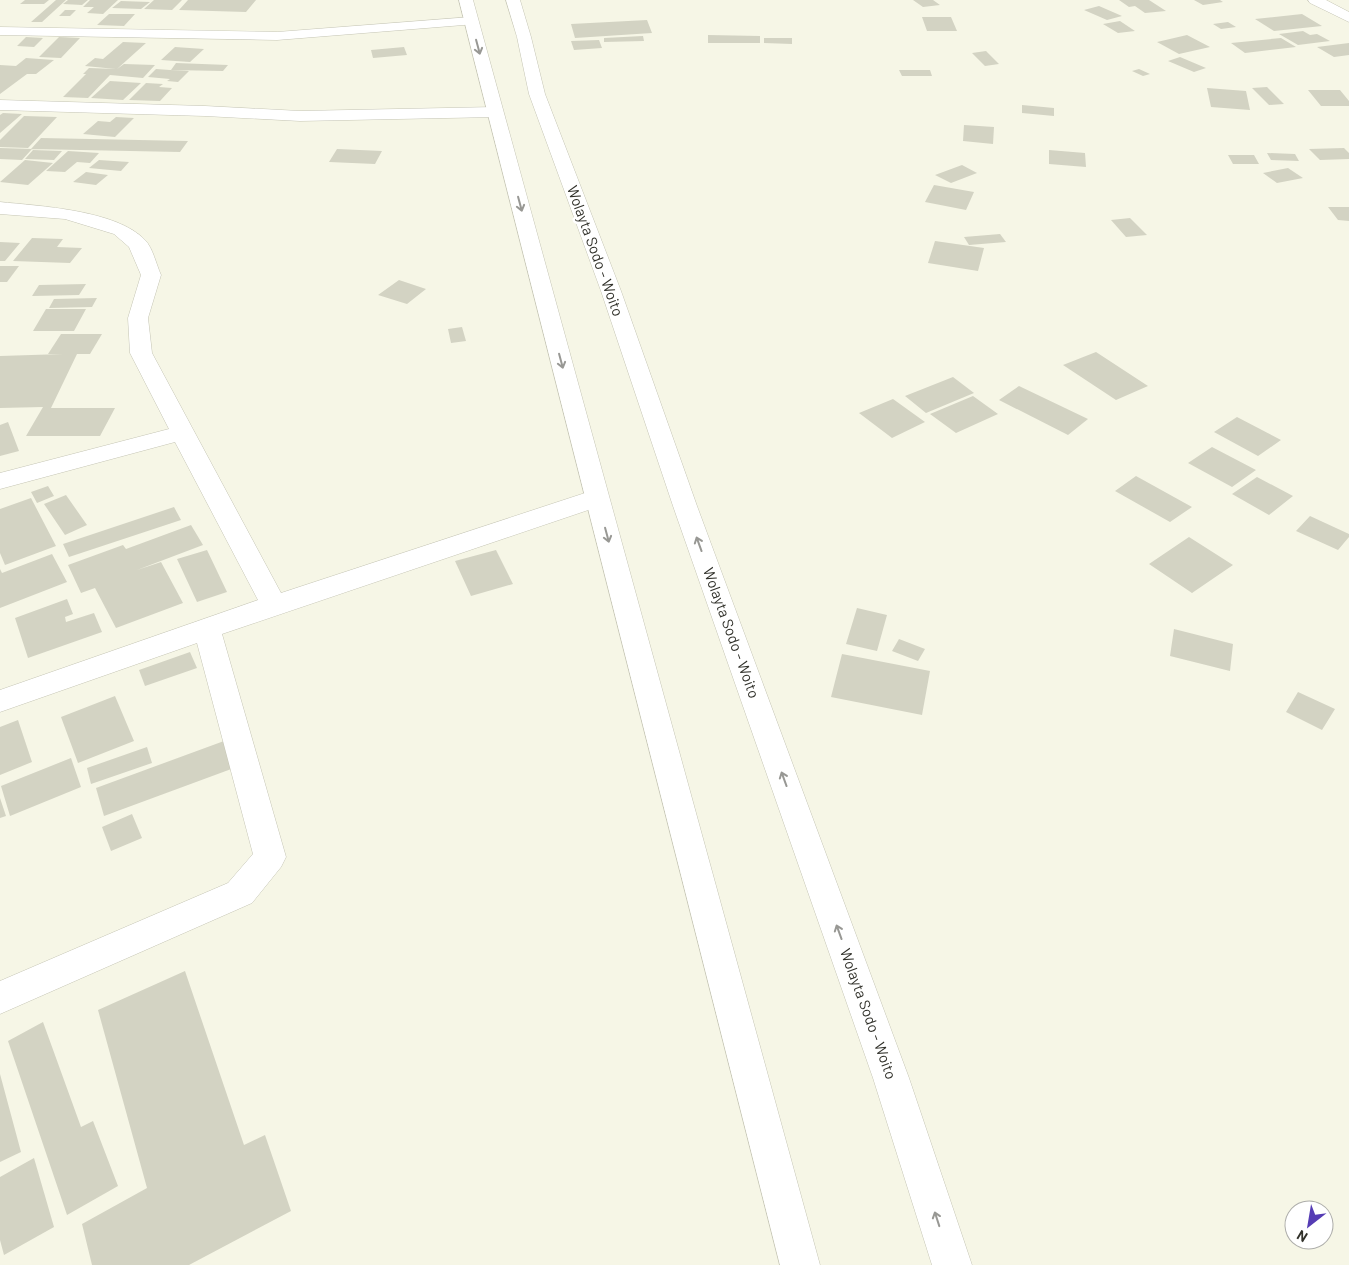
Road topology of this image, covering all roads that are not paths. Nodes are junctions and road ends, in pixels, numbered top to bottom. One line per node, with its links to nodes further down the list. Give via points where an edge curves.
1 (513, 0): 17 (main road, Wolayta Sodo - Woito, one-way to 1, via 891,1078 611,292 536,94)
2 (1315, 0): 4 (main road)
3 (468, 10): 5 (main road, via 277,36); 7 (main road, one-way to 7)
4 (1349, 18)
5 (0, 31)
6 (0, 105): 7 (main road, via 300,116)
7 (495, 112): 11 (main road, one-way to 11)
8 (0, 208): 9 (main road, via 66,214 121,230 138,244 151,275 138,318 141,353)
9 (182, 433): 10 (main road); 12 (main road)
10 (0, 481)
11 (597, 498): 12 (main road); 16 (main road, one-way to 16)
12 (274, 606): 13 (main road)
13 (207, 630): 14 (main road); 15 (main road, via 270,857 240,893)
14 (0, 701)
15 (0, 998)
16 (800, 1265)
17 (952, 1265)

